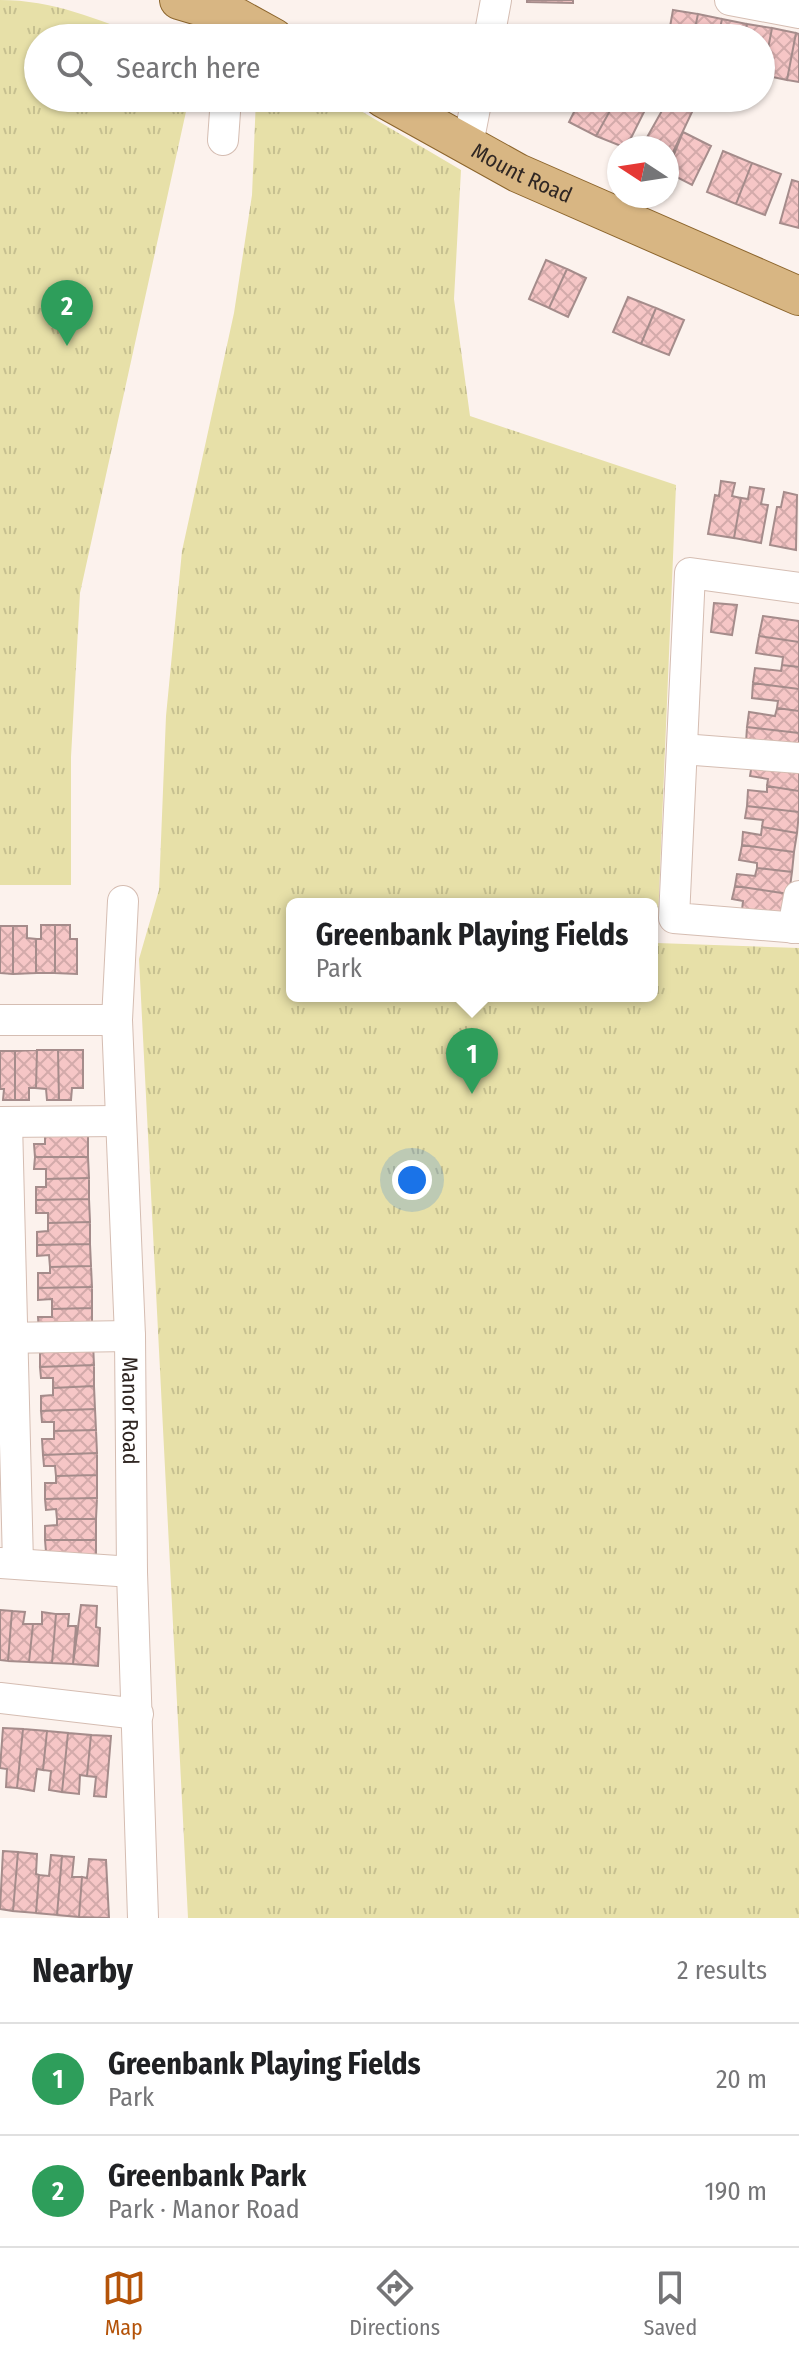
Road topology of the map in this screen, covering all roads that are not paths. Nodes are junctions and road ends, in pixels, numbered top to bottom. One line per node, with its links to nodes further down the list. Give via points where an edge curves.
1 (496, 0): 6 (street)
2 (730, 0): 4 (street)
3 (215, 13): 5 (main road)
4 (799, 13)
5 (241, 24)
6 (492, 24)
7 (225, 112): 10 (street)
8 (409, 112): 11 (main road, Mount Road)
9 (474, 112): 11 (street)
10 (223, 140)
11 (468, 144): 12 (main road, Mount Road, via 518,173)
12 (799, 296)
13 (799, 588): 14 (street, via 690,573)
14 (682, 749): 15 (street); 18 (street, via 674,918)
15 (799, 758)
16 (799, 896): 18 (street)
17 (123, 901): 20 (street, Manor Road)
18 (796, 928)
19 (0, 1020): 20 (street)
20 (117, 1020): 21 (street, Manor Road)
21 (120, 1121): 22 (street); 23 (street, Manor Road)
22 (4, 1122): 24 (street)
23 (130, 1336): 24 (street); 26 (street, Manor Road)
24 (7, 1337): 25 (street)
25 (9, 1563): 26 (street)
26 (132, 1572): 28 (street, Manor Road)
27 (0, 1698): 28 (street)
28 (138, 1714): 29 (street, Manor Road)
29 (143, 1918)

